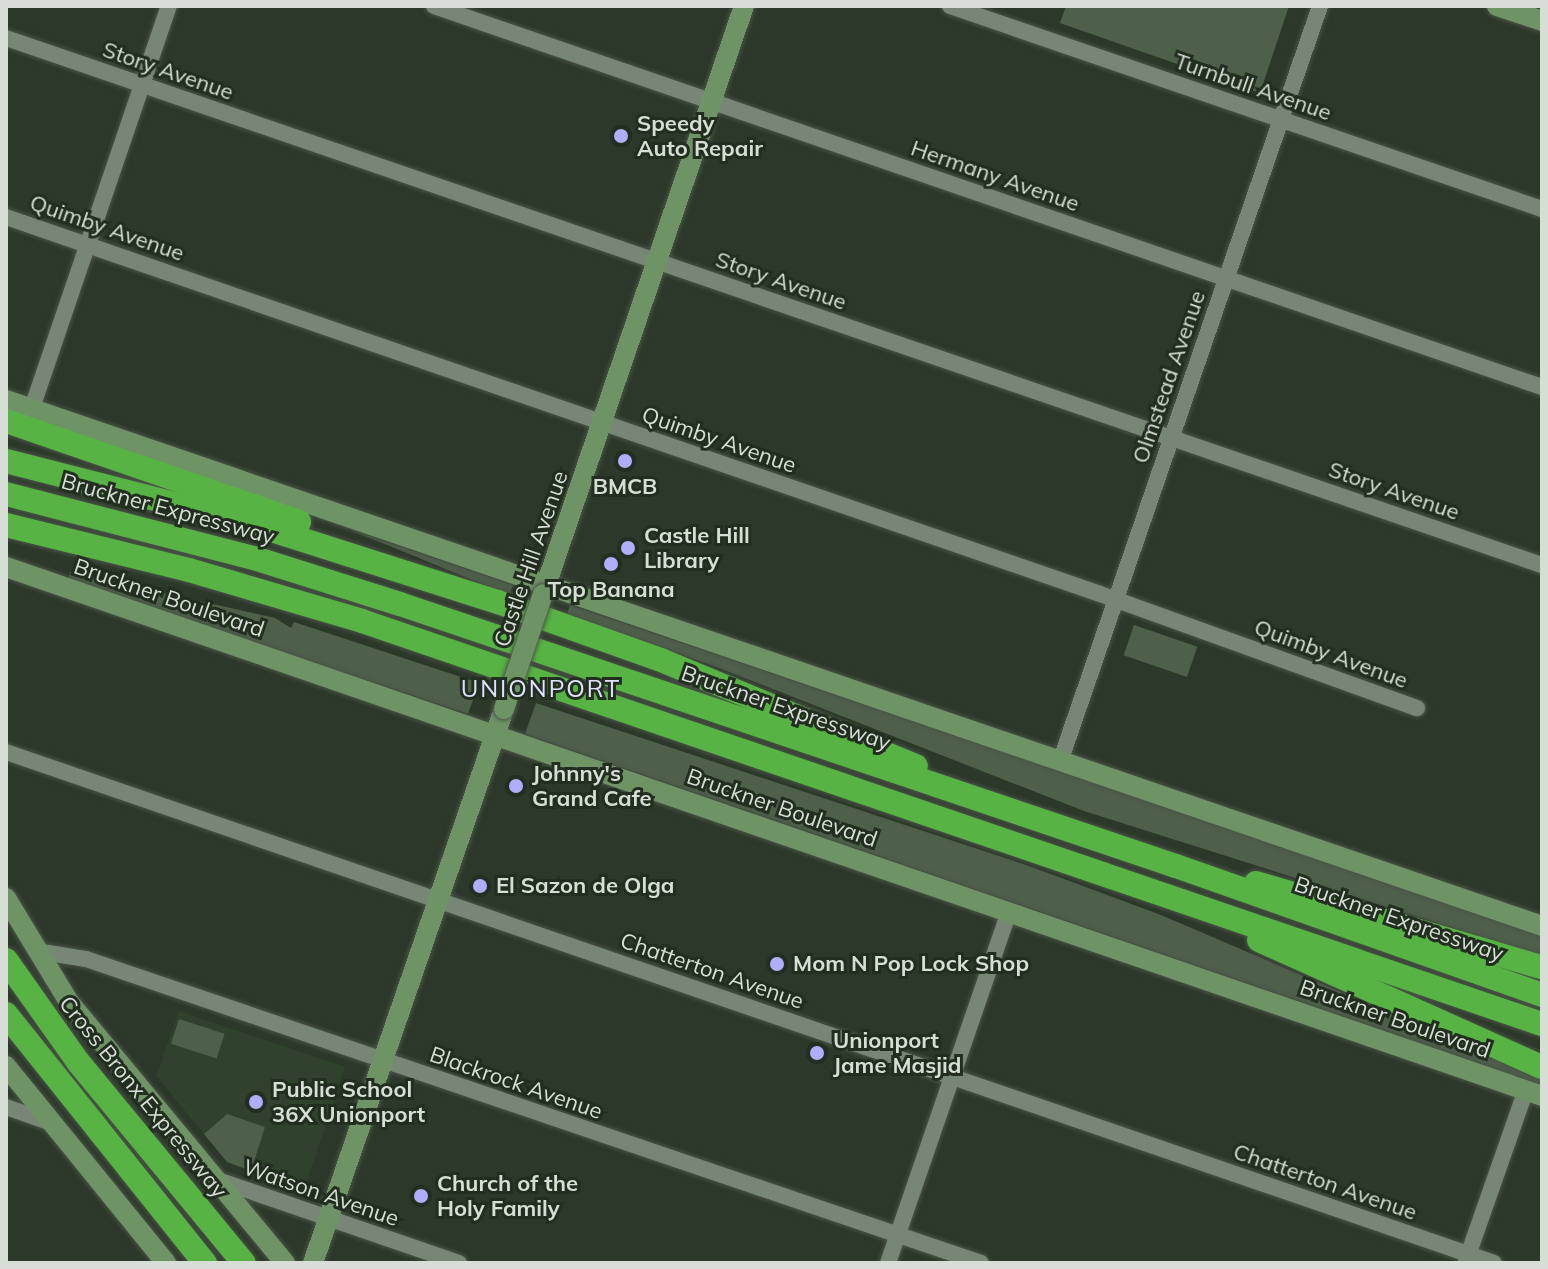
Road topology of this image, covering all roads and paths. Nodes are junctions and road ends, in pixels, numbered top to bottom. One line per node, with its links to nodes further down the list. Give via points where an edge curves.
1 (169, 6): 9 (street)
2 (434, 6): 10 (street, Hermany Avenue)
3 (744, 6): 10 (main road, Castle Hill Avenue)
4 (950, 6): 11 (street, Turnbull Avenue)
5 (1320, 6): 11 (street, Olmstead Avenue)
6 (1497, 6): 7 (main road)
7 (1542, 21)
8 (6, 38): 9 (street, Story Avenue)
9 (142, 85): 14 (street); 15 (street, Story Avenue)
10 (712, 102): 15 (main road, Castle Hill Avenue); 16 (street, Hermany Avenue)
11 (1281, 120): 12 (street, Turnbull Avenue); 16 (street, Olmstead Avenue)
12 (1542, 209)
13 (6, 217): 14 (street, Quimby Avenue)
14 (87, 245): 19 (street); 21 (street, Quimby Avenue)
15 (657, 262): 21 (main road, Castle Hill Avenue); 22 (street, Story Avenue)
16 (1226, 279): 17 (street, Hermany Avenue); 22 (street, Olmstead Avenue)
17 (1542, 387)
18 (6, 400): 19 (main road)
19 (32, 419): 20 (highway); 29 (main road); 31 (highway)
20 (6, 422)
21 (605, 423): 29 (main road, Castle Hill Avenue); 32 (street, Quimby Avenue)
22 (1171, 438): 27 (street, Story Avenue); 32 (street, Olmstead Avenue)
23 (6, 461): 31 (highway, via 241,521)
24 (6, 494): 37 (highway, Bruckner Expressway, via 352,588)
25 (6, 525): 30 (highway)
26 (6, 540): 30 (highway)
27 (1542, 565)
28 (6, 567): 34 (main road, Bruckner Boulevard)
29 (545, 590): 34 (main road, Castle Hill Avenue, bridge); 36 (main road)
30 (263, 591): 41 (highway)
31 (472, 593): 37 (highway, via 707,678 854,738)
32 (1116, 600): 33 (street, Quimby Avenue); 36 (street, Olmstead Avenue)
33 (1417, 708)
34 (494, 735): 40 (main road, Castle Hill Avenue); 42 (main road, Bruckner Boulevard)
35 (6, 752): 40 (street, Chatterton Avenue)
36 (1060, 762): 43 (main road)
37 (1029, 819): 38 (highway, Bruckner Expressway)
38 (1176, 866): 47 (highway, via 1272,886); 48 (highway, Bruckner Expressway)
39 (6, 898): 45 (main road)
40 (437, 900): 52 (main road, Castle Hill Avenue); 55 (street, Chatterton Avenue)
41 (1186, 902): 51 (highway); 54 (highway, via 1297,960)
42 (1009, 911): 55 (street); 56 (main road, Bruckner Boulevard)
43 (1542, 926)
44 (6, 950): 49 (highway)
45 (36, 951): 52 (street, Blackrock Avenue, via 86,959); 59 (main road, via 77,1013)
46 (6, 960): 49 (highway, Cross Bronx Expressway)
47 (1542, 967)
48 (1542, 995)
49 (35, 1003): 65 (highway, Cross Bronx Expressway)
50 (6, 1014): 64 (highway)
51 (1542, 1024)
52 (383, 1059): 60 (main road, Castle Hill Avenue); 61 (street, Blackrock Avenue)
53 (6, 1066): 58 (main road)
54 (1542, 1067)
55 (952, 1077): 61 (street); 62 (street, Chatterton Avenue)
56 (1534, 1093): 62 (street)
57 (6, 1107): 58 (street)
58 (52, 1123): 63 (main road)
59 (215, 1179): 60 (street, Watson Avenue); 66 (main road)
60 (328, 1219): 67 (main road, Castle Hill Avenue); 68 (street, Watson Avenue)
61 (898, 1235): 69 (street); 70 (street, Blackrock Avenue)
62 (1467, 1259): 71 (street, Chatterton Avenue)
63 (166, 1263)
64 (205, 1263)
65 (244, 1263)
66 (285, 1263)
67 (313, 1263)
68 (459, 1263)
69 (888, 1263)
70 (981, 1263)
71 (1494, 1263)

